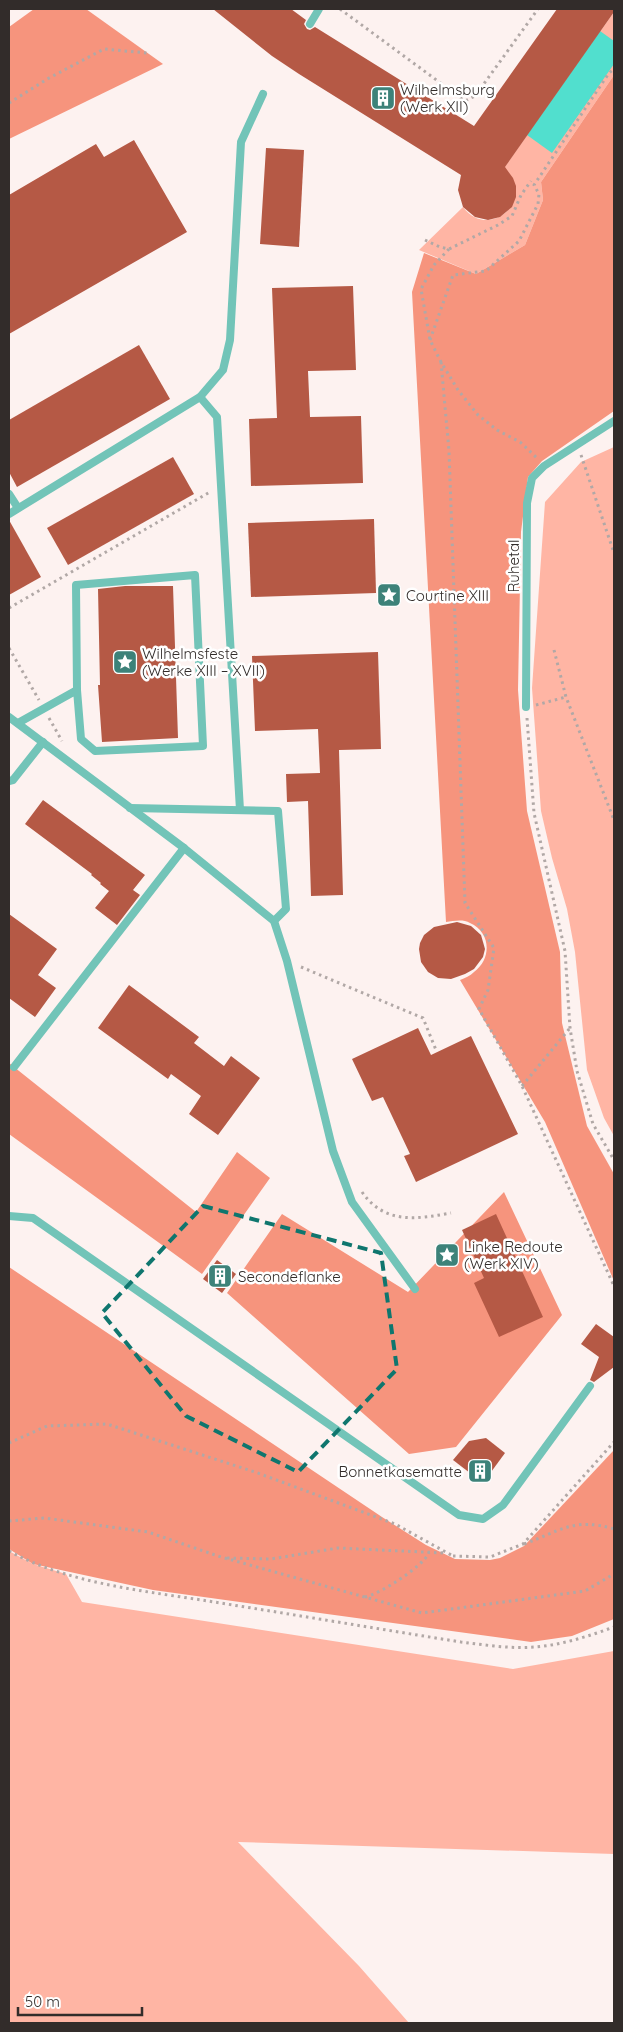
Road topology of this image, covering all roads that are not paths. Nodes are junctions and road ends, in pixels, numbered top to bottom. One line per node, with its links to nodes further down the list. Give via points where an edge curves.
1 (318, 9): 2 (lane)
2 (310, 24)
3 (263, 94): 4 (lane, via 241,142 230,340 223,370)
4 (200, 398): 7 (lane); 16 (lane, via 217,418)
5 (614, 422): 10 (lane, Ruhetal, via 544,466 532,478 527,503)
6 (9, 494): 7 (lane)
7 (18, 508): 8 (lane)
8 (9, 514)
9 (77, 690): 9 (lane, via 76,585 195,575 203,746 95,751 81,739); 12 (lane)
10 (526, 707)
11 (9, 716): 12 (lane)
12 (18, 723): 13 (lane)
13 (43, 742): 14 (lane); 15 (lane)
14 (9, 781)
15 (130, 808): 16 (lane); 17 (lane)
16 (240, 810): 18 (lane, via 278,811 286,909)
17 (184, 848): 18 (lane); 19 (lane)
18 (274, 920): 21 (lane, via 316,1074 333,1151 352,1202)
19 (14, 1067)
20 (9, 1216): 22 (lane, via 33,1218 459,1515 483,1519 503,1505)
21 (415, 1289)
22 (590, 1386)

